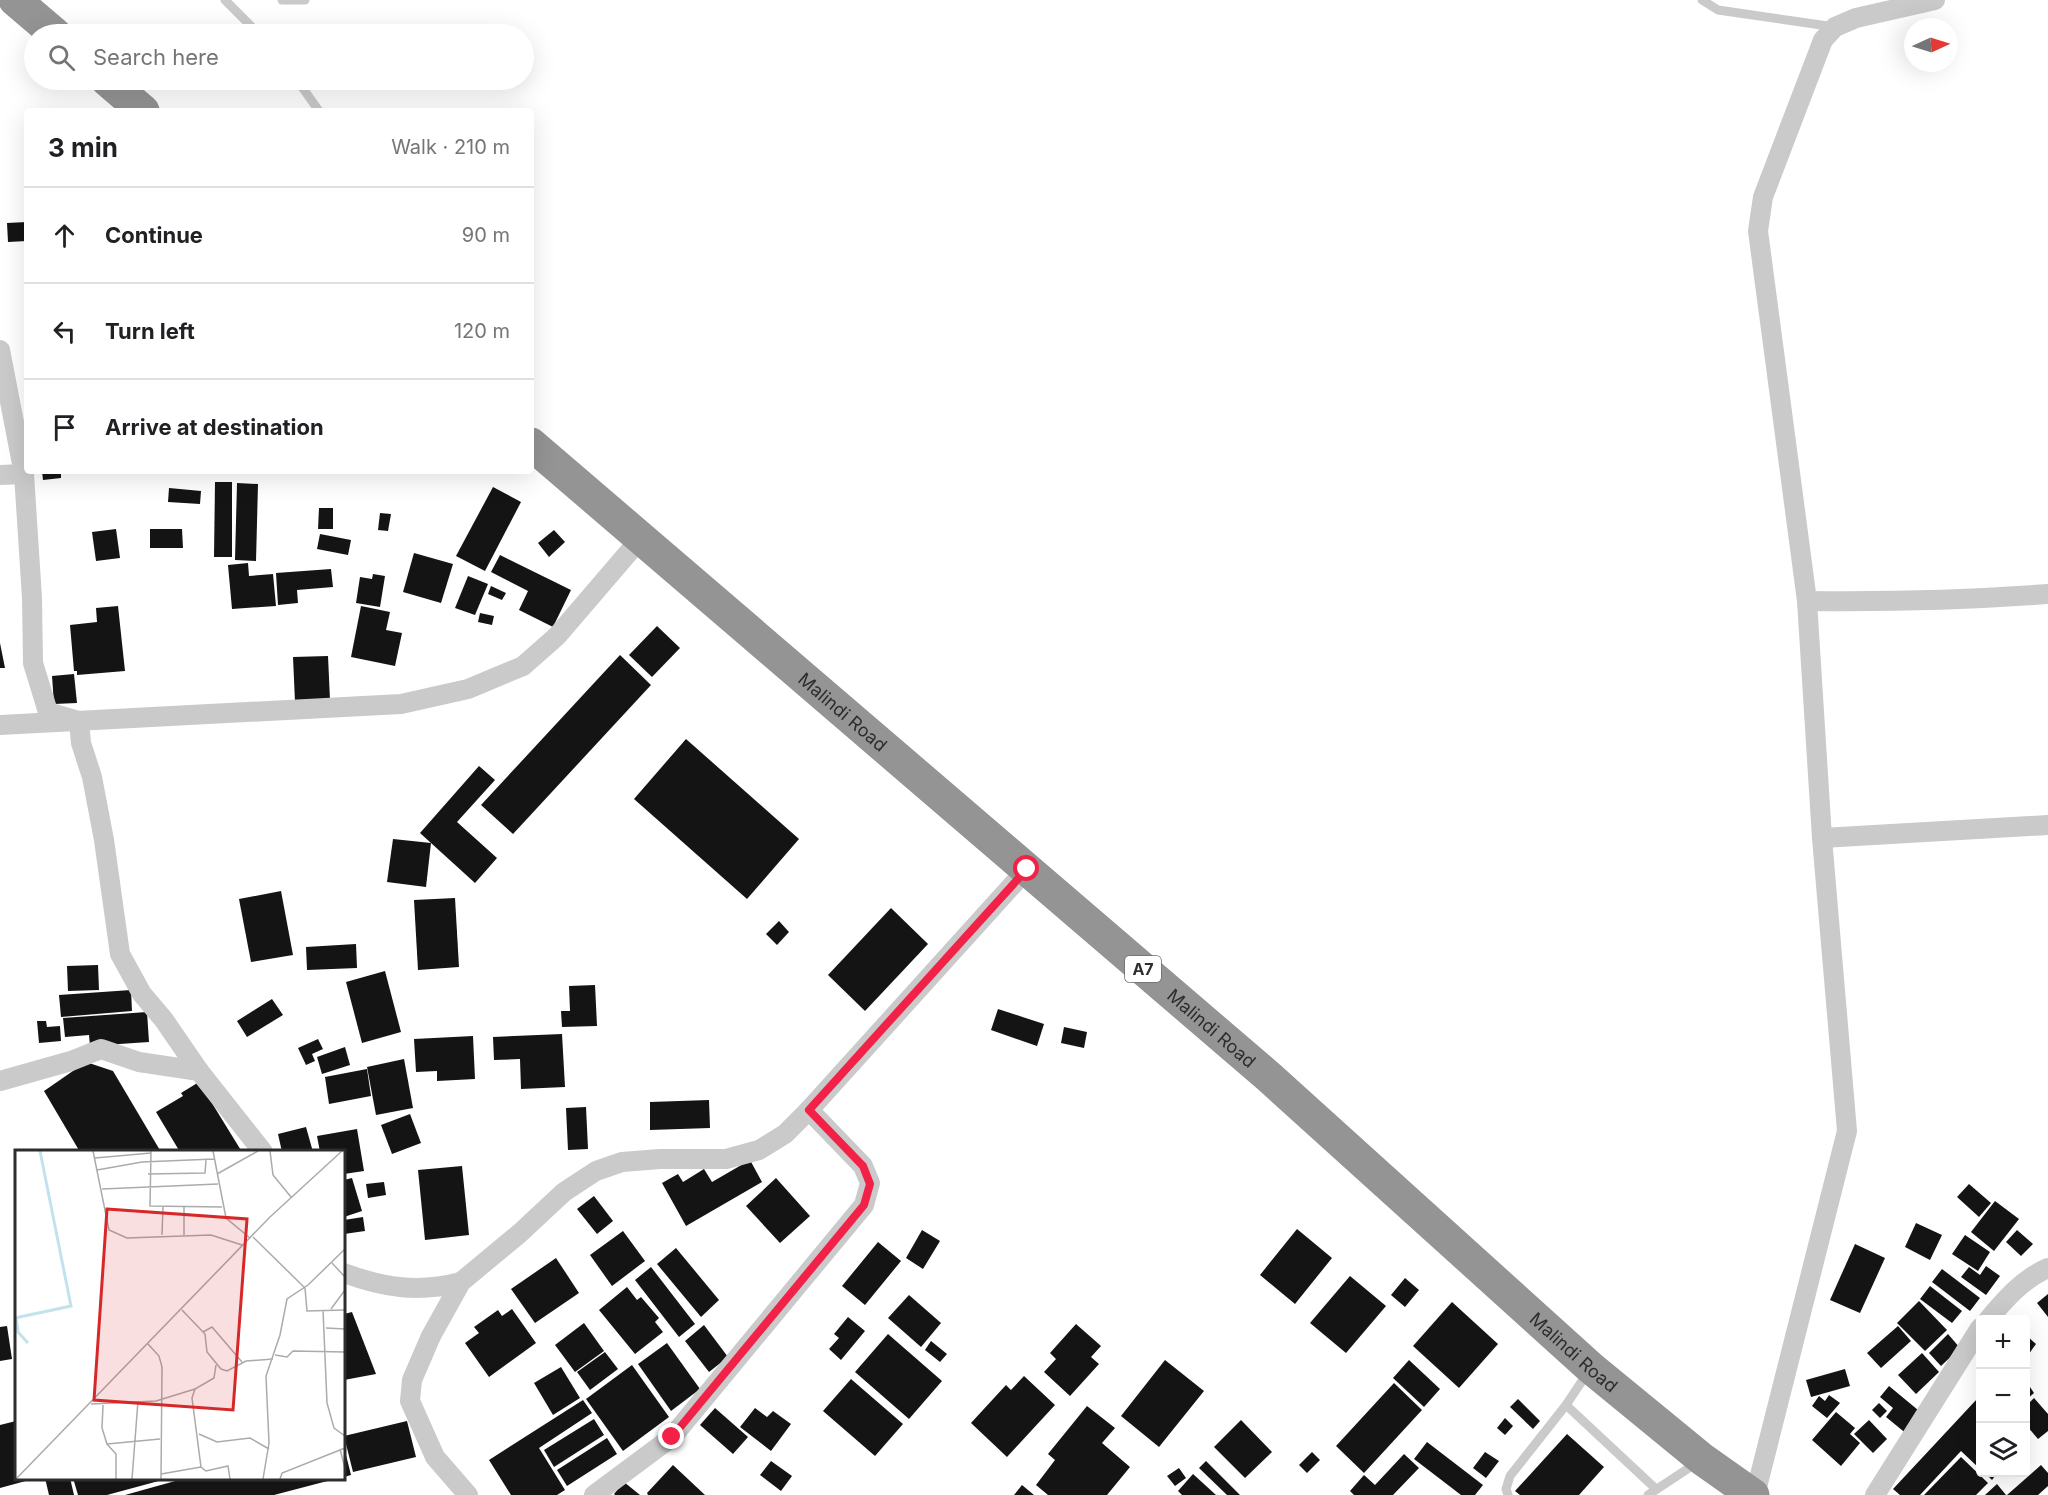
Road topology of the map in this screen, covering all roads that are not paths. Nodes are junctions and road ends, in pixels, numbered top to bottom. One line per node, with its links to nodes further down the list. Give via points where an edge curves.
1 (15, 0): 7 (highway)
2 (225, 0): 8 (lane)
3 (282, 0): 4 (lane)
4 (305, 0)
5 (1702, 0): 9 (lane, via 1718,10)
6 (1935, 0): 9 (street)
7 (43, 24)
8 (249, 24)
9 (1835, 27): 20 (street, via 1823,40 1763,197 1758,231)
10 (119, 90): 12 (highway)
11 (304, 90): 13 (lane)
12 (140, 108)
13 (317, 108)
14 (0, 350): 16 (street)
15 (534, 447): 18 (highway, Malindi Road / A7)
16 (24, 474): 17 (street); 21 (street, via 33,663 48,712)
17 (0, 475)
18 (641, 538): 21 (street, via 549,644 523,666 468,689 401,704); 25 (highway, Malindi Road / A7)
19 (2048, 594): 20 (street, via 1958,601)
20 (1807, 601): 24 (street)
21 (80, 721): 22 (street); 26 (street, via 81,743 104,840 120,954 142,994)
22 (0, 725)
23 (2048, 825): 24 (street)
24 (1822, 838): 42 (street, via 1847,1131)
25 (1027, 869): 28 (street); 35 (highway, Malindi Road / A7, via 1269,1077)
26 (199, 1071): 27 (street, via 139,1062 101,1049); 29 (street)
27 (0, 1081)
28 (809, 1110): 32 (street, via 785,1134 759,1150 726,1159 622,1162 596,1171 564,1192); 40 (street, via 863,1166 870,1184 864,1205 672,1437)
29 (261, 1150)
30 (2048, 1268): 33 (street, via 2007,1296)
31 (345, 1273): 32 (street, via 397,1288 438,1288)
32 (461, 1282): 39 (street, via 423,1353 412,1380 410,1401 435,1457)
33 (1992, 1315)
34 (1976, 1334): 43 (street)
35 (1591, 1368): 36 (lane); 37 (highway, Malindi Road / A7)
36 (1566, 1405): 38 (lane); 41 (lane, via 1510,1476)
37 (1702, 1459): 38 (lane); 42 (highway, Malindi Road / A7)
38 (1652, 1492)
39 (468, 1495)
40 (594, 1495)
41 (1508, 1495)
42 (1754, 1495)
43 (1875, 1495)

